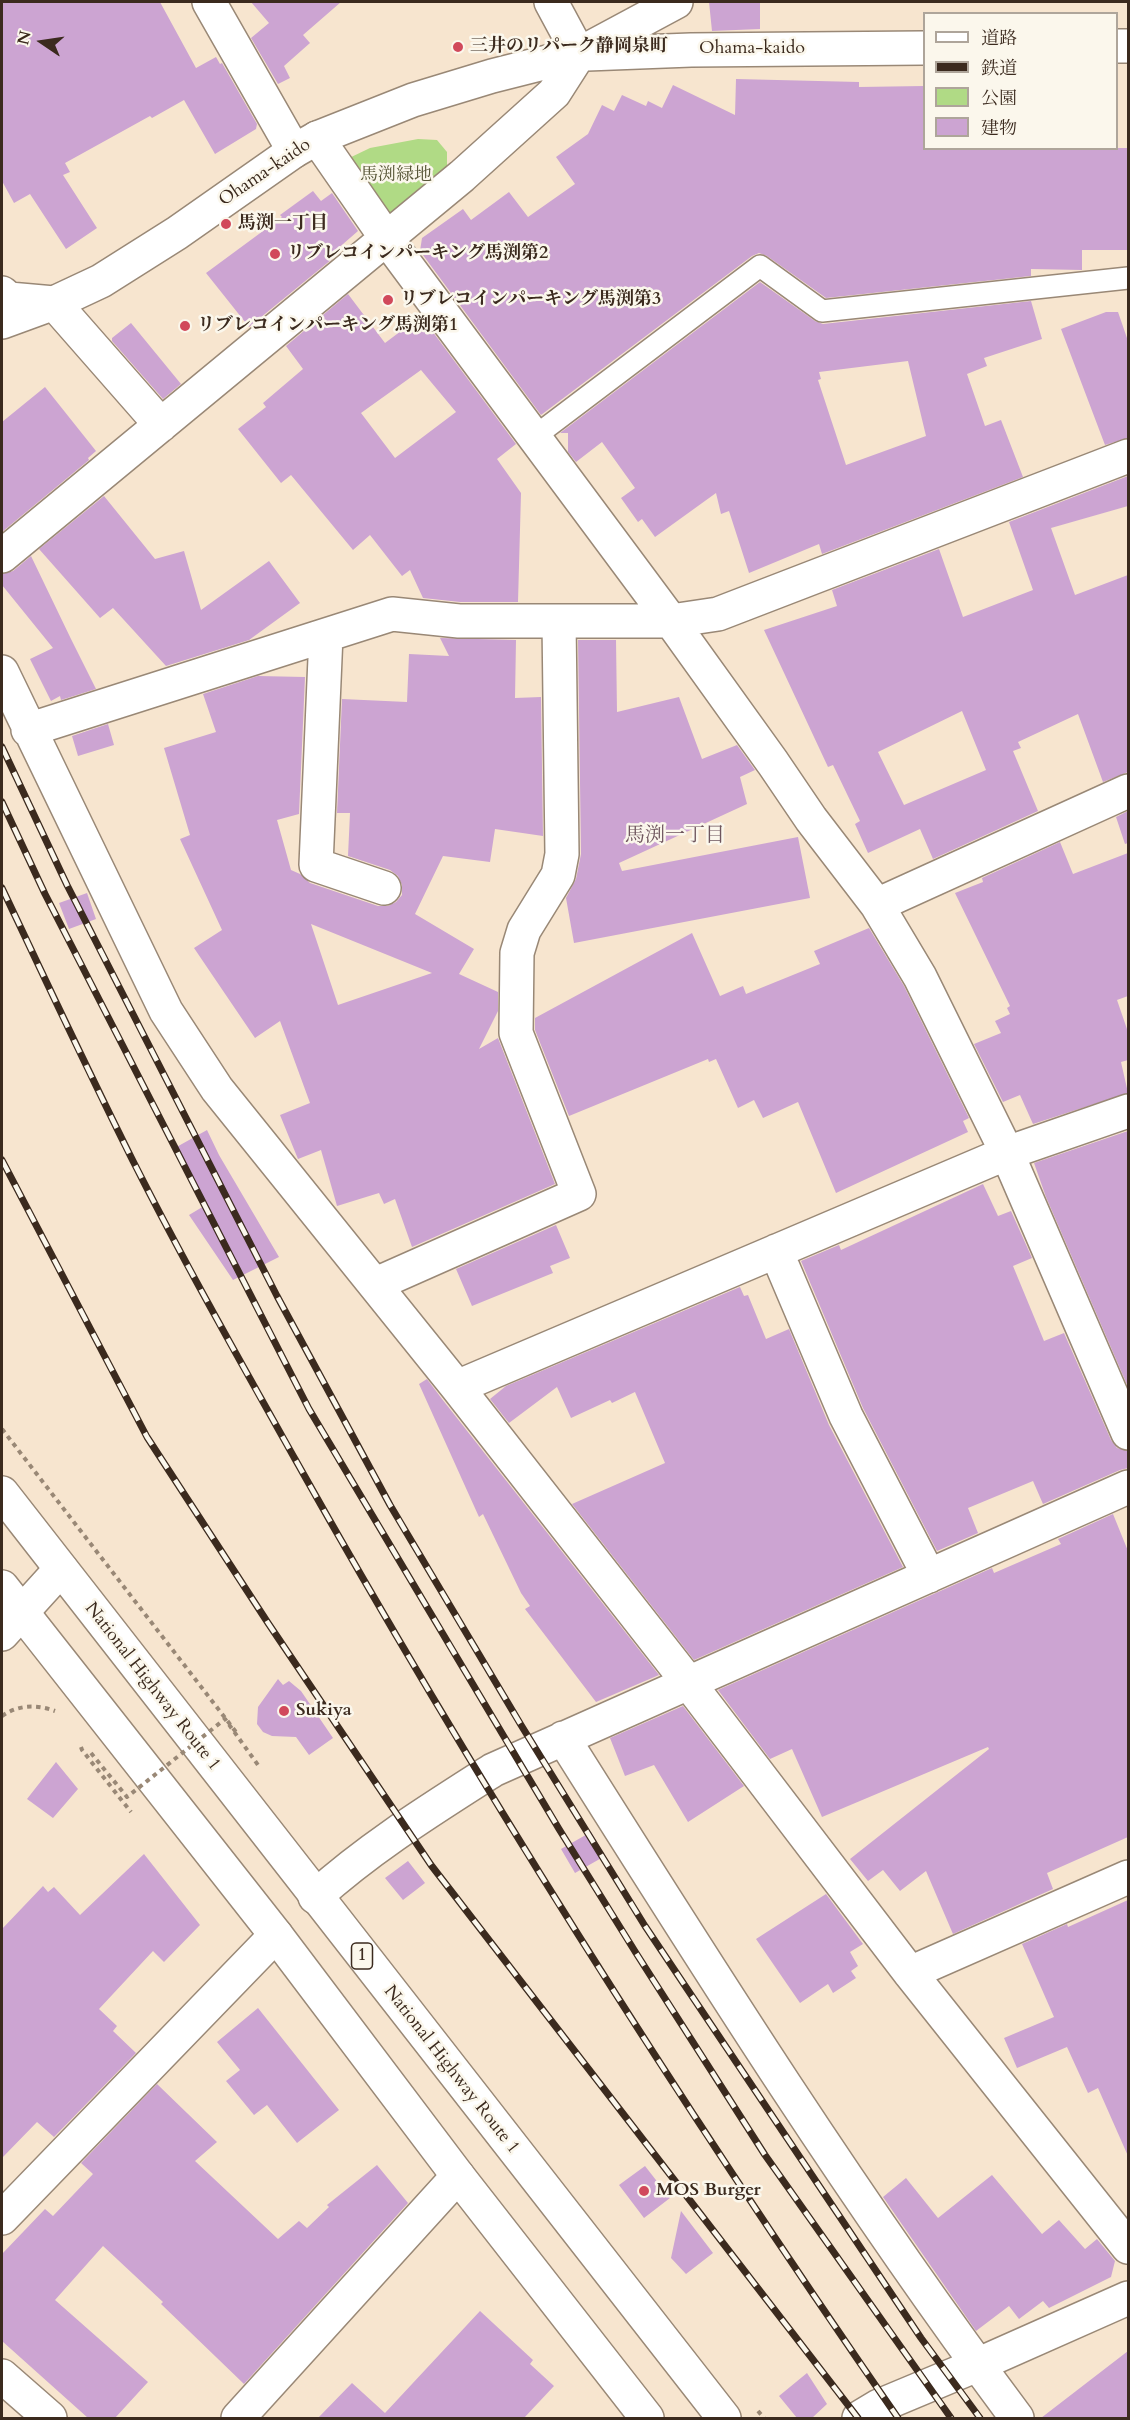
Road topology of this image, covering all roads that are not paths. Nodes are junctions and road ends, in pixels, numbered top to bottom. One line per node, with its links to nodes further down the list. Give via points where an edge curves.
1 (209, 2): 6 (main road)
2 (551, 2): 5 (main road)
3 (676, 2): 5 (main road, Ohama-kaido)
4 (923, 48): 5 (main road, Ohama-kaido)
5 (579, 54): 6 (main road, Ohama-kaido, via 413,100); 7 (main road, via 554,93)
6 (306, 145): 7 (main road); 10 (main road, Ohama-kaido, via 101,281)
7 (387, 239): 12 (main road); 13 (main road)
8 (1128, 278): 13 (lane, via 822,311 760,266)
9 (2, 293): 10 (main road, via 9,299)
10 (54, 303): 11 (main road, Ohama-kaido); 12 (main road)
11 (2, 322)
12 (161, 425): 15 (main road)
13 (534, 437): 17 (main road)
14 (1128, 456): 17 (main road, via 718,614)
15 (2, 556)
16 (559, 621): 17 (main road); 18 (main road, via 459,621 392,614); 27 (main road, via 562,854 558,875 524,930 517,952 516,1033 579,1194)
17 (671, 621): 23 (main road, via 811,819)
18 (326, 635): 20 (main road); 22 (main road, via 316,865)
19 (2, 672): 20 (main road)
20 (28, 730): 27 (main road, via 166,1011 217,1089)
21 (1128, 791): 23 (main road)
22 (384, 888)
23 (877, 904): 25 (main road, via 920,977)
24 (1128, 1111): 25 (main road)
25 (1007, 1153): 26 (main road); 29 (main road)
26 (776, 1251): 28 (main road); 33 (main road, via 846,1416)
27 (376, 1284): 28 (main road)
28 (457, 1387): 36 (main road)
29 (1128, 1433)
30 (1128, 1487): 33 (main road)
31 (2, 1493): 32 (main road, National Highway Route 1 / 1)
32 (61, 1569): 35 (main road); 39 (main road, National Highway Route 1 / 1)
33 (929, 1576): 36 (main road)
34 (2, 1587): 35 (main road)
35 (12, 1623): 40 (main road)
36 (688, 1682): 37 (main road); 41 (main road)
37 (563, 1738): 39 (main road, via 493,1770 413,1821 343,1871); 46 (main road, via 836,2162)
38 (1128, 1877): 41 (main road)
39 (315, 1897): 51 (main road, National Highway Route 1 / 1)
40 (276, 1935): 42 (main road); 43 (main road)
41 (910, 1973): 44 (main road)
42 (458, 2176): 49 (main road); 50 (main road)
43 (2, 2218)
44 (1128, 2247)
45 (1128, 2298): 46 (main road)
46 (977, 2365): 52 (main road); 53 (main road)
47 (2, 2376): 48 (main road)
48 (50, 2418)
49 (238, 2418)
50 (647, 2418)
51 (724, 2418)
52 (859, 2418)
53 (1017, 2418)

